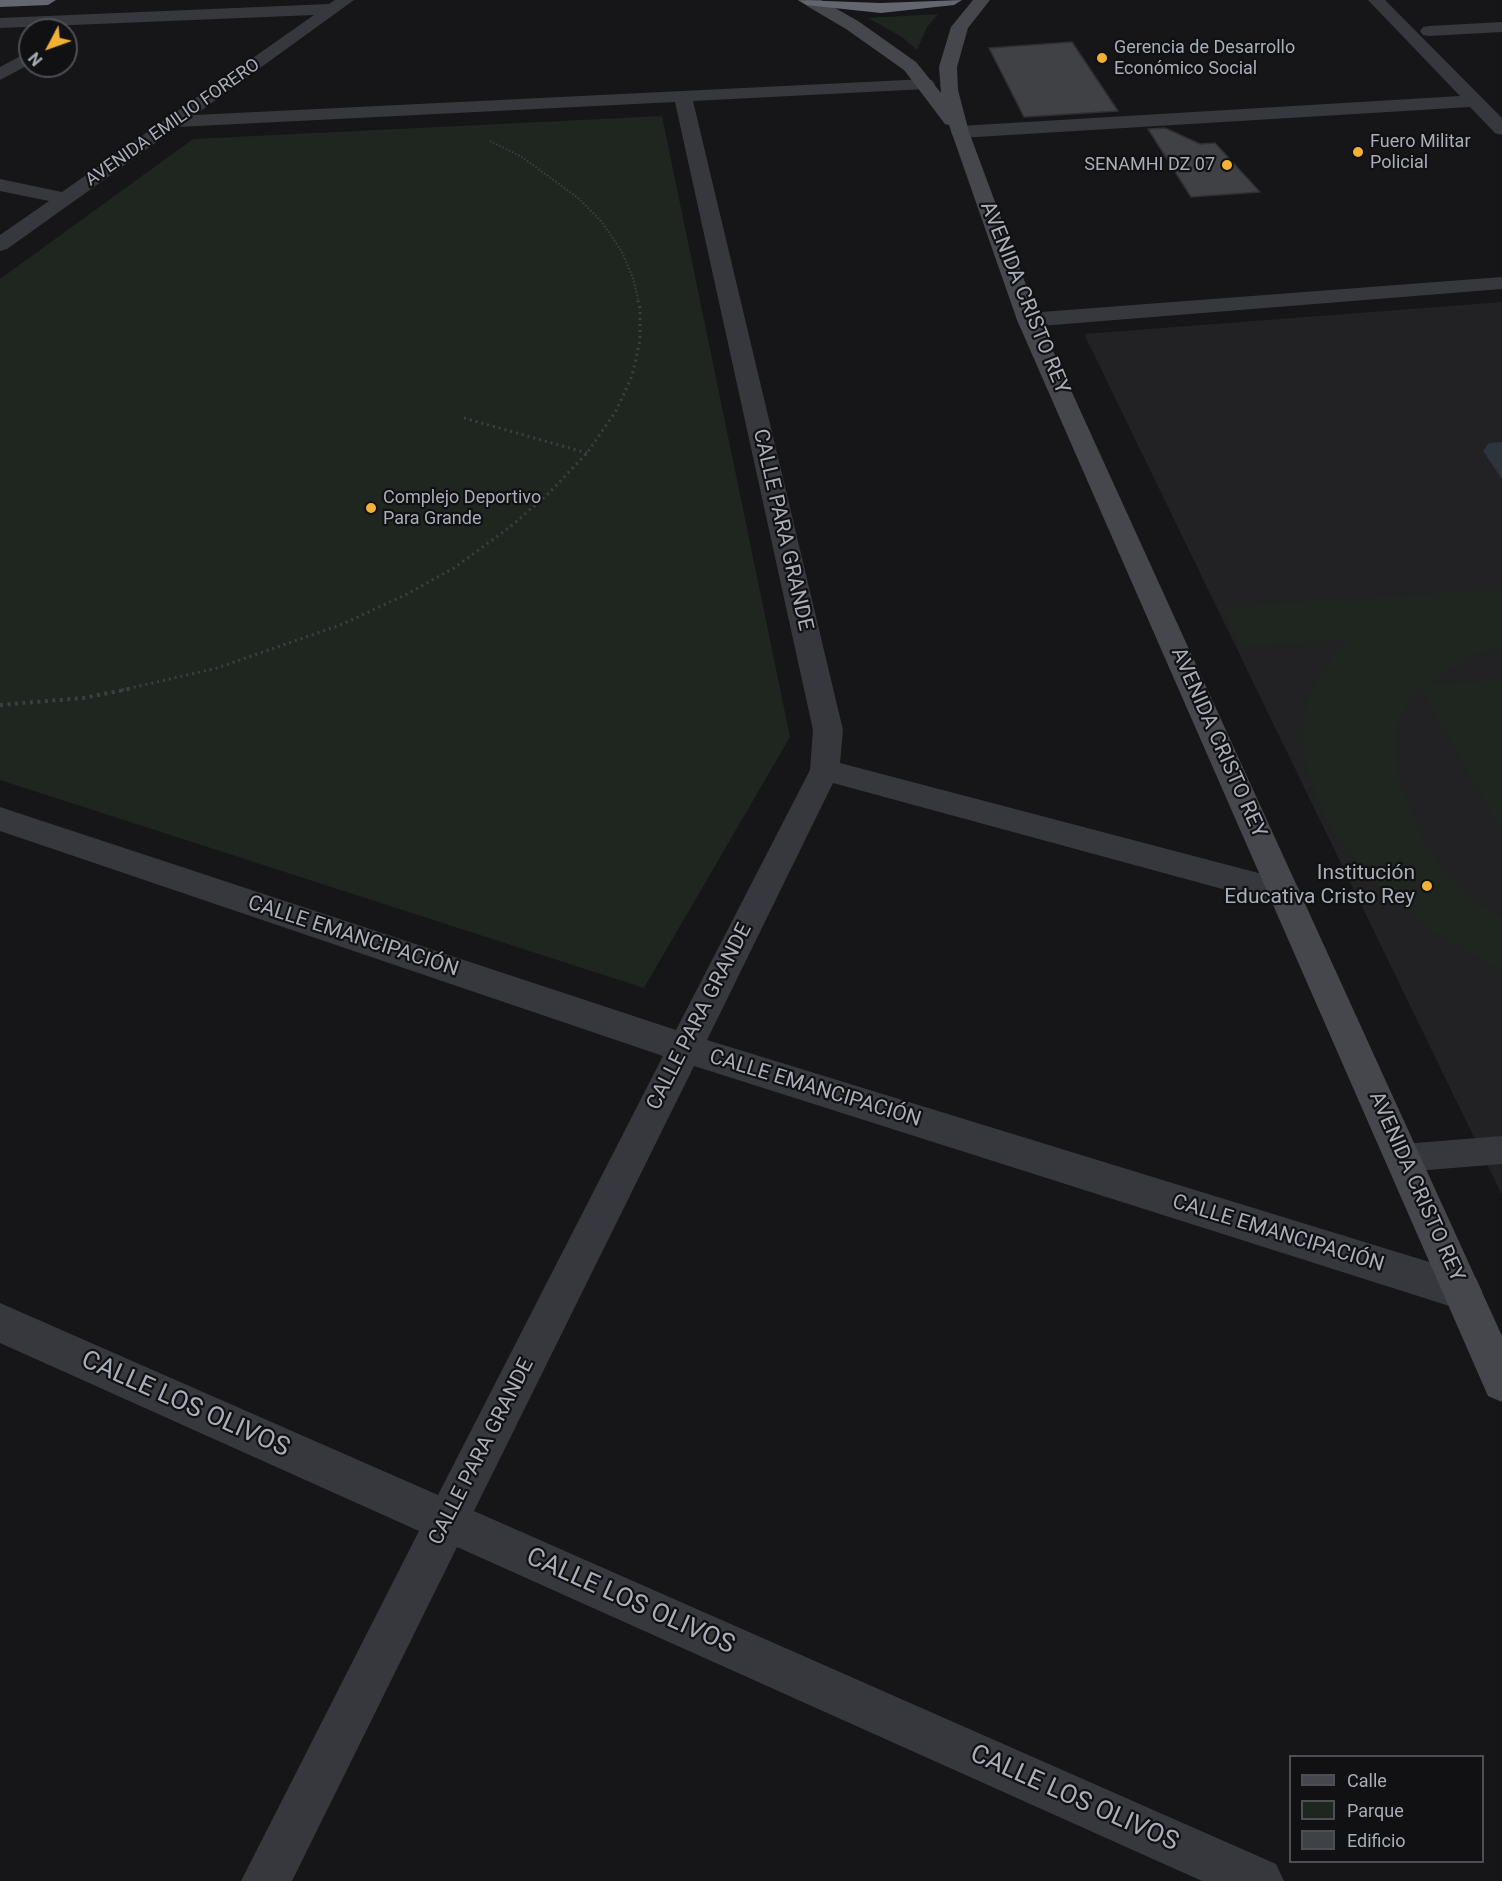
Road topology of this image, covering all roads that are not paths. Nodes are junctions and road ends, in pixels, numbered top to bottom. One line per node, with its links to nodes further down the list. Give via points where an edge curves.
1 (48, 0): 7 (highway)
2 (954, 0): 6 (highway, via 881,8)
3 (982, 0): 22 (main road, AVENIDA CRISTO REY, via 960,27 948,67 948,90)
4 (1376, 0): 19 (street)
5 (1396, 0): 13 (street)
6 (810, 1): 17 (main road, AVENIDA CRISTO REY, via 910,66)
7 (0, 2)
8 (339, 5): 9 (street); 20 (street, AVENIDA EMILIO FORERO)
9 (90, 20): 10 (street); 11 (street)
10 (0, 23)
11 (78, 27)
12 (1502, 27): 13 (street)
13 (1429, 31): 16 (street)
14 (18, 64): 15 (street)
15 (0, 75)
16 (1478, 79)
17 (926, 84): 18 (street); 22 (main road, AVENIDA CRISTO REY)
18 (683, 97): 20 (street); 28 (street, CALLE PARA GRANDE, via 828,730)
19 (1475, 101): 21 (street); 22 (street)
20 (175, 122): 24 (street, AVENIDA EMILIO FORERO)
21 (1502, 129)
22 (960, 132): 27 (main road, AVENIDA CRISTO REY)
23 (0, 185): 24 (street)
24 (66, 199): 25 (street, AVENIDA EMILIO FORERO)
25 (0, 246)
26 (1502, 283): 27 (street)
27 (1028, 320): 30 (main road, AVENIDA CRISTO REY)
28 (825, 770): 30 (street); 31 (street, CALLE PARA GRANDE)
29 (0, 819): 31 (street, CALLE EMANCIPACIÓN)
30 (1285, 893): 33 (main road, AVENIDA CRISTO REY)
31 (684, 1048): 34 (street, CALLE EMANCIPACIÓN); 37 (street, CALLE PARA GRANDE)
32 (1502, 1150): 33 (lane)
33 (1403, 1158): 34 (main road, AVENIDA CRISTO REY)
34 (1462, 1291): 36 (main road, AVENIDA CRISTO REY)
35 (0, 1323): 37 (street, CALLE LOS OLIVOS)
36 (1502, 1382)
37 (448, 1521): 38 (street, CALLE PARA GRANDE); 39 (street, CALLE LOS OLIVOS)
38 (266, 1881)
39 (1259, 1881)

